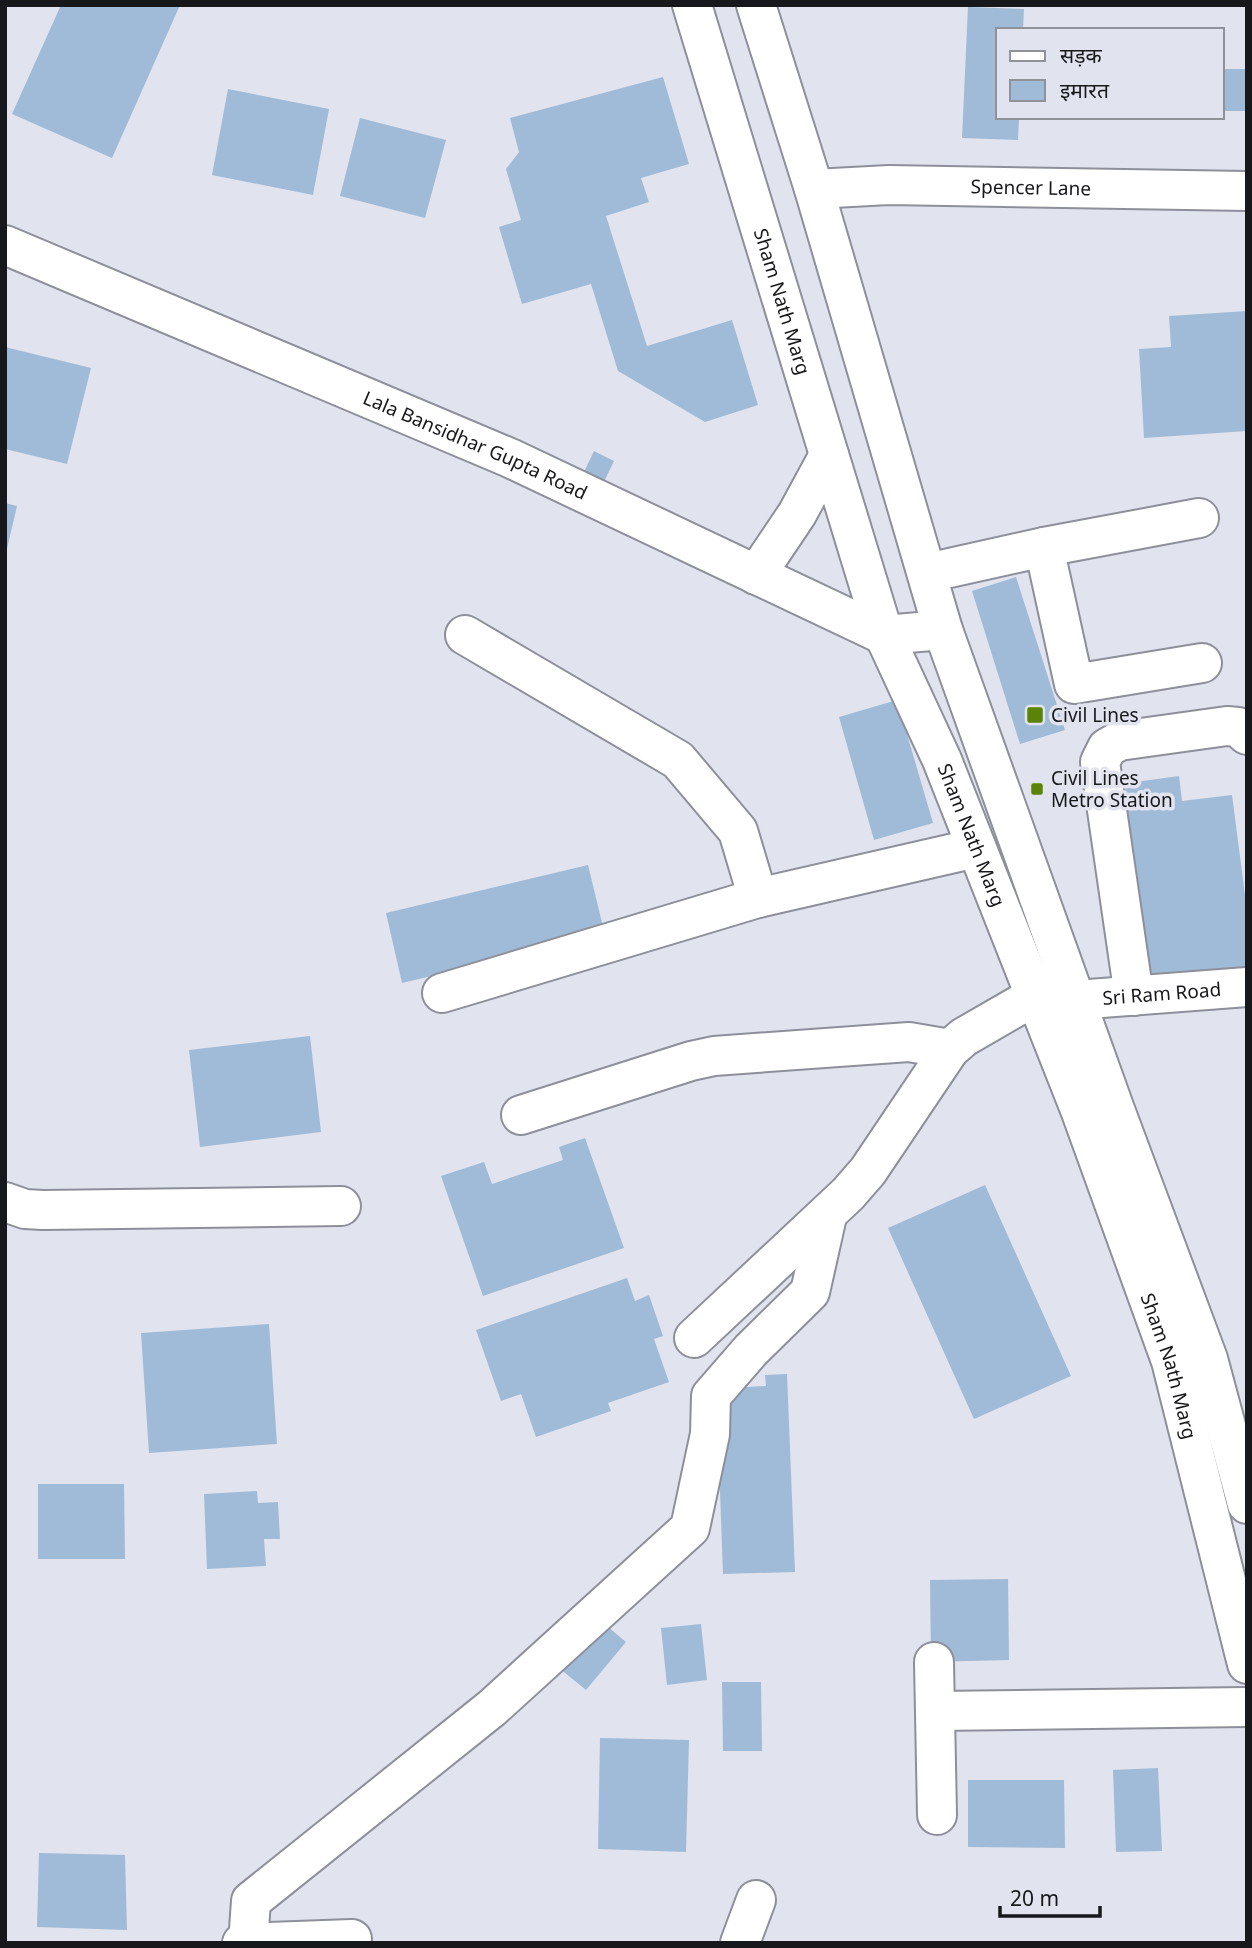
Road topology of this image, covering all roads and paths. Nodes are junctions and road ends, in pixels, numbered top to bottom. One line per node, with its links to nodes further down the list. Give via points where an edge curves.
1 (692, 5): 6 (street, Sham Nath Marg)
2 (755, 5): 3 (street, Sham Nath Marg)
3 (814, 189): 4 (street, Spencer Lane); 9 (street, Sham Nath Marg)
4 (1247, 191)
5 (5, 245): 10 (street, Lala Bansidhar Gupta Road, via 510,458)
6 (829, 455): 10 (street); 13 (street, Sham Nath Marg)
7 (1199, 518): 8 (street)
8 (1044, 547): 9 (street); 14 (street, via 1074,684)
9 (927, 573): 11 (street, Sham Nath Marg)
10 (756, 575): 13 (street, Lala Bansidhar Gupta Road)
11 (943, 629): 13 (street); 22 (street, Sham Nath Marg)
12 (465, 635): 17 (street, via 678,760 738,831)
13 (884, 635): 16 (street, Sham Nath Marg, via 942,760)
14 (1202, 663)
15 (1247, 735): 21 (street, via 1238,727 1227,726 1119,741 1107,748 1100,762)
16 (976, 848): 17 (street); 20 (street, Sham Nath Marg)
17 (758, 898): 19 (street)
18 (1247, 987): 21 (street, Sri Ram Road)
19 (442, 993)
20 (1035, 996): 23 (street); 31 (street, Sham Nath Marg, via 1171,1361)
21 (1133, 996): 22 (street, Sri Ram Road)
22 (1076, 1000): 29 (street, Sham Nath Marg, via 1208,1359)
23 (950, 1049): 24 (street, via 909,1042 715,1056); 27 (street, via 868,1171)
24 (521, 1115)
25 (5, 1202): 26 (street, via 43,1210)
26 (341, 1206)
27 (827, 1216): 28 (street); 37 (street, via 810,1292 711,1395 710,1434 690,1528 492,1708 251,1901)
28 (694, 1338)
29 (1247, 1504)
30 (934, 1662): 33 (street)
31 (1247, 1664)
32 (1247, 1707): 33 (street)
33 (935, 1711): 34 (street)
34 (937, 1815)
35 (756, 1900): 39 (street)
36 (352, 1939): 37 (street)
37 (248, 1942): 38 (street)
38 (242, 1943)
39 (740, 1943)

